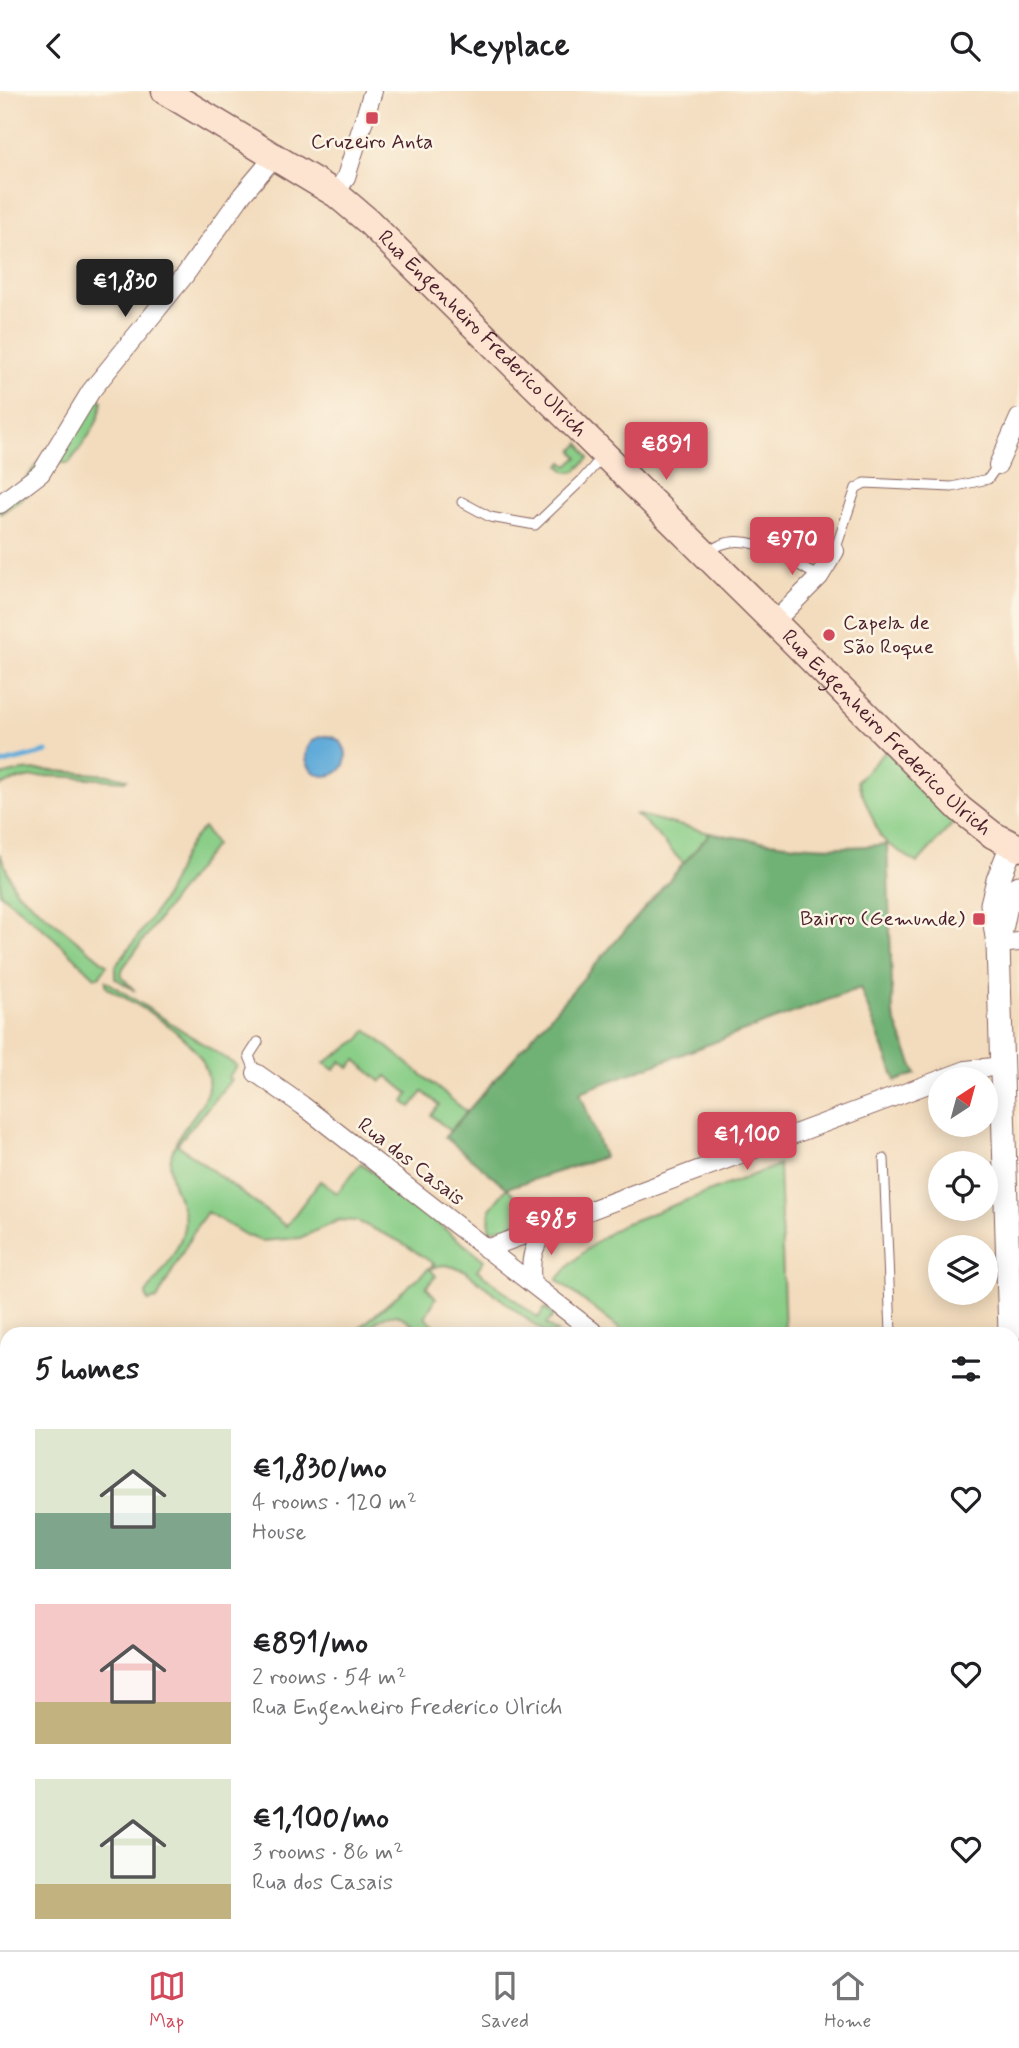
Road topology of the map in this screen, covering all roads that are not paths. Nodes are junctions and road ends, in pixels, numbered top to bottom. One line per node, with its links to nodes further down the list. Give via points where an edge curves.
1 (165, 91): 3 (main road, Rua Engenheiro Frederico Ulrich)
2 (373, 91): 4 (street, via 346,177)
3 (274, 157): 4 (main road, Rua Engenheiro Frederico Ulrich); 9 (street, via 91,391 41,473)
4 (336, 194): 6 (main road, Rua Engenheiro Frederico Ulrich)
5 (1019, 418): 7 (street)
6 (604, 454): 8 (lane, via 535,525 490,517); 11 (main road, Rua Engenheiro Frederico Ulrich)
7 (998, 465): 10 (lane, via 988,479 952,487 865,483 856,488)
8 (462, 502)
9 (0, 504)
10 (835, 551): 12 (street)
11 (706, 555): 12 (lane, via 724,542 758,544); 13 (main road, Rua Engenheiro Frederico Ulrich)
12 (819, 576): 13 (street)
13 (774, 622): 14 (main road, Rua Engenheiro Frederico Ulrich, via 960,809)
14 (1015, 847): 16 (street, via 992,904)
15 (1018, 889): 16 (street, via 1006,906)
16 (1009, 943): 18 (street)
17 (258, 1042): 19 (lane, via 249,1056)
18 (1002, 1066): 21 (street, via 966,1070); 26 (street)
19 (256, 1073): 22 (street, Rua dos Casais)
20 (884, 1159): 25 (lane)
21 (547, 1225): 22 (street); 23 (street, via 534,1247)
22 (486, 1249): 23 (street, Rua dos Casais)
23 (532, 1284): 24 (street, Rua dos Casais)
24 (587, 1327)
25 (891, 1327)
26 (1010, 1327)

